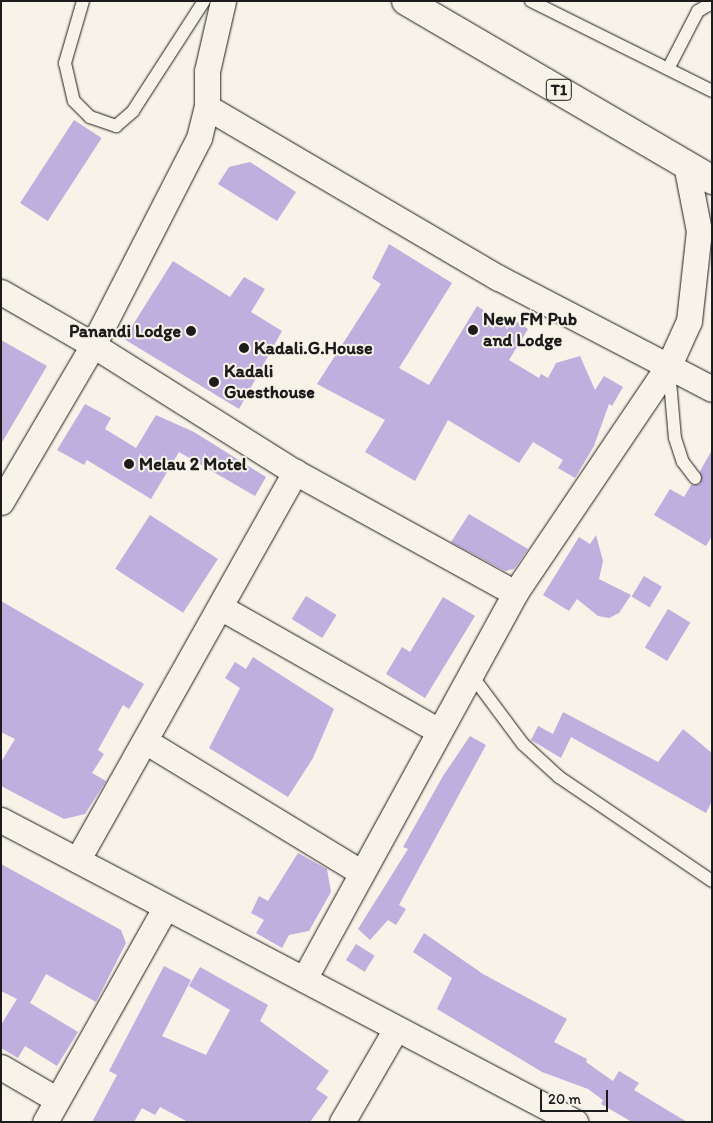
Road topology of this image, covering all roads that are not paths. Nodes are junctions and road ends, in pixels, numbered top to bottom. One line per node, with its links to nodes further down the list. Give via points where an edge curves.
1 (82, 1): 2 (lane, via 65,63 74,101 90,117 116,126 133,110)
2 (204, 1)
3 (223, 1): 9 (street, via 207,71)
4 (531, 1): 7 (lane)
5 (414, 3): 10 (highway, T1)
6 (712, 4): 7 (lane, via 698,11)
7 (668, 69): 8 (lane)
8 (712, 91)
9 (207, 107): 13 (street, via 199,138); 14 (street, via 482,269)
10 (686, 164): 11 (highway, T1); 14 (street, via 699,231 689,322)
11 (712, 180)
12 (1, 292): 13 (street)
13 (93, 345): 16 (street); 18 (street)
14 (669, 365): 15 (street); 17 (lane, via 675,438 683,462); 19 (street)
15 (712, 389)
16 (295, 472): 19 (street); 20 (street)
17 (695, 478)
18 (1, 502)
19 (514, 593): 21 (street)
20 (220, 608): 22 (street); 23 (street)
21 (470, 672): 22 (street); 27 (lane, via 523,744 559,777)
22 (437, 730): 26 (street)
23 (145, 741): 25 (street); 26 (street)
24 (1, 820): 25 (street)
25 (78, 859): 28 (street)
26 (360, 871): 29 (street)
27 (712, 881)
28 (165, 908): 29 (street); 32 (street)
29 (304, 979): 30 (street)
30 (396, 1029): 34 (street); 35 (street)
31 (1, 1067): 32 (street)
32 (56, 1099): 33 (street)
33 (45, 1122)
34 (342, 1122)
35 (576, 1122)

